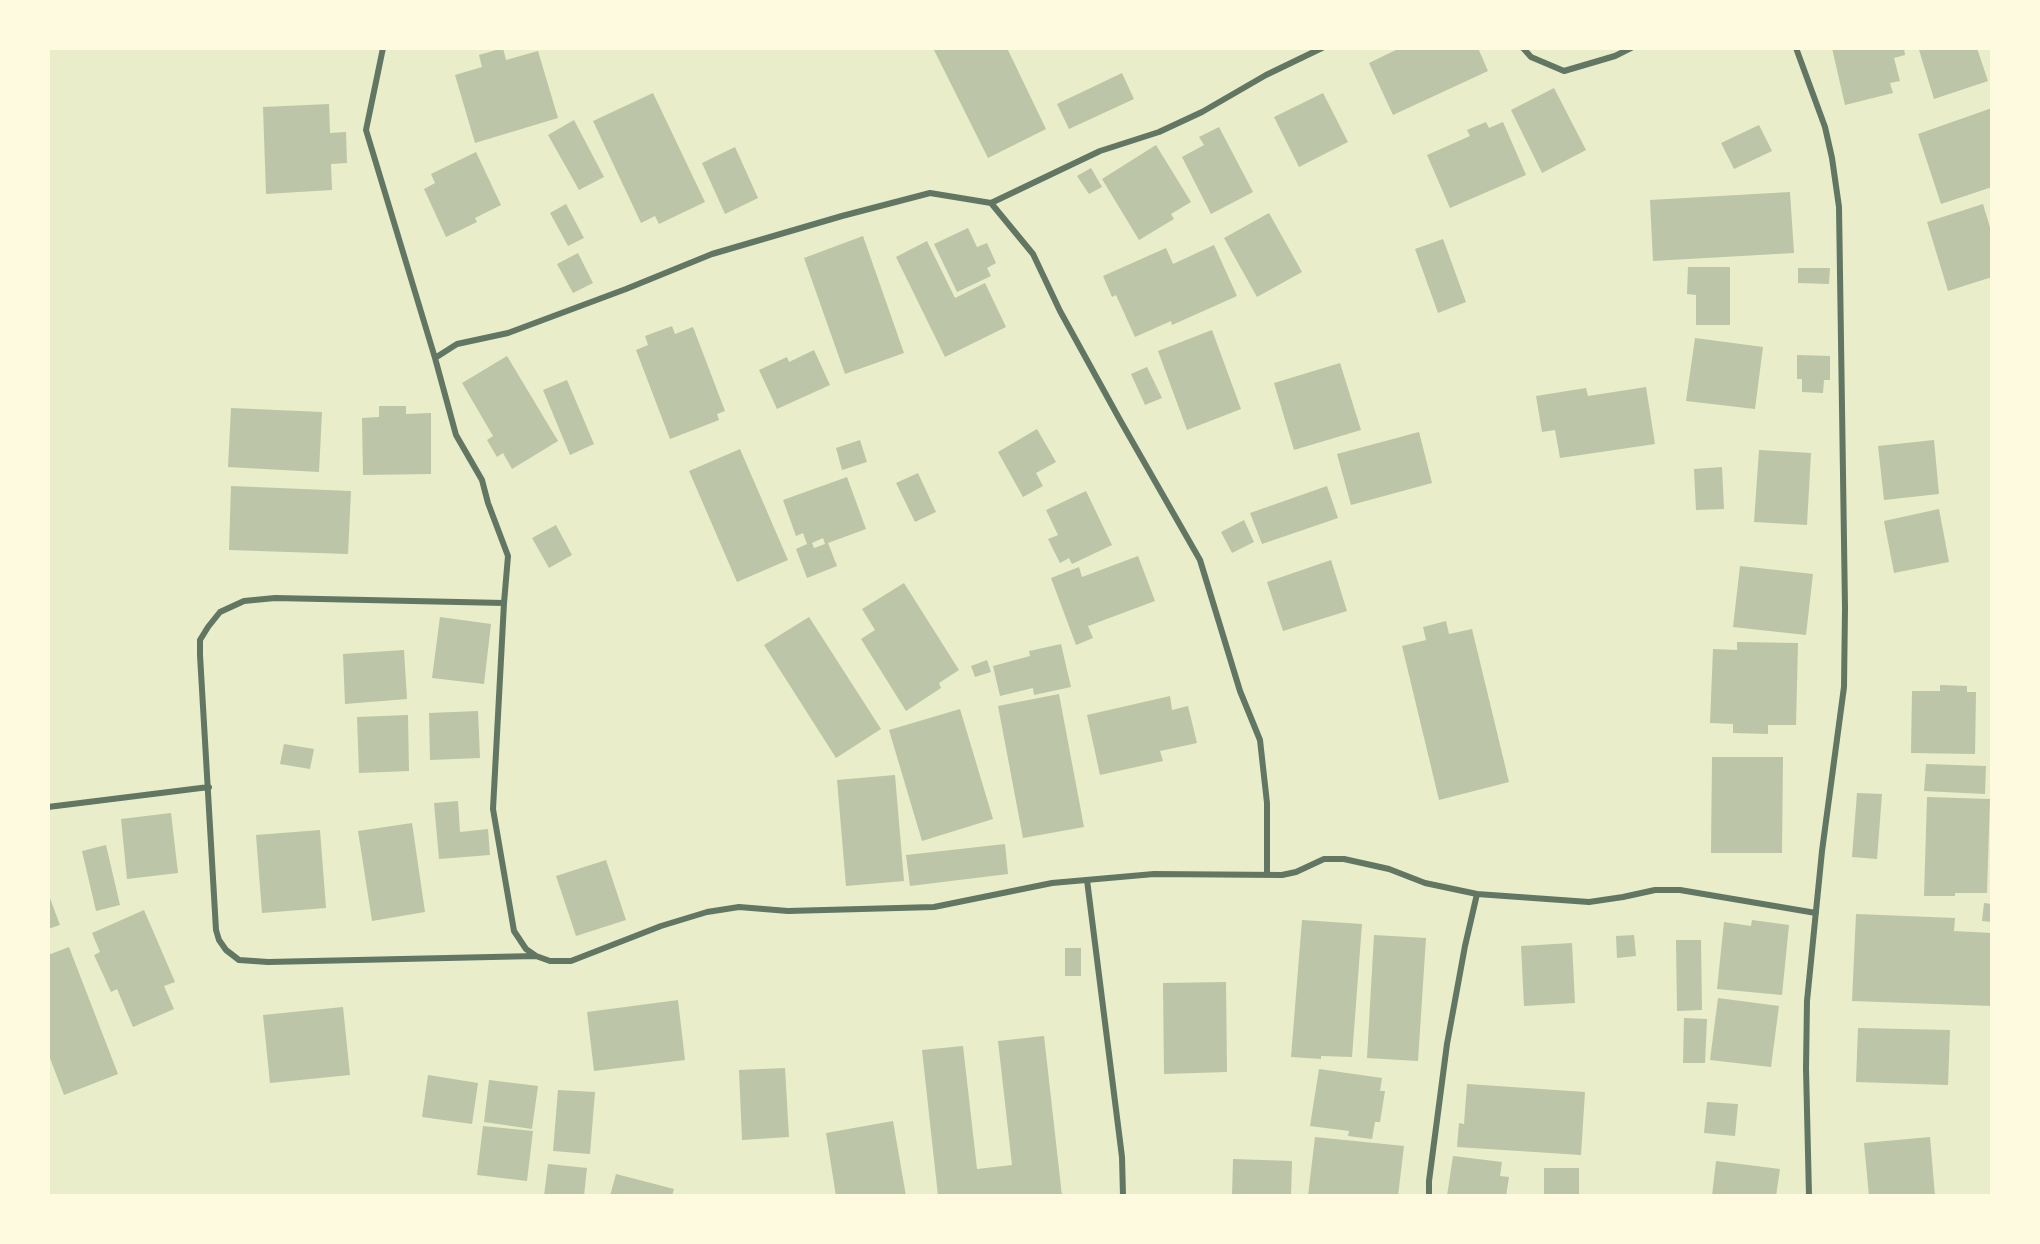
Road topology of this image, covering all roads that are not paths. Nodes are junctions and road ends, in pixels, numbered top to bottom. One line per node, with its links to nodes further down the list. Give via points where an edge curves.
1 (383, 48): 7 (street, via 366,130)
2 (1322, 48): 6 (street, via 1202,112 1159,132 1100,151)
3 (1523, 48): 4 (street, via 1531,57 1564,70)
4 (1631, 48)
5 (1796, 48): 14 (street, via 1825,127 1839,207 1844,687)
6 (991, 204): 7 (street, via 930,193 842,216 711,254 508,333 457,344); 11 (street, via 1033,254 1060,311 1200,560 1240,690 1260,740 1267,803)
7 (435, 358): 8 (street, via 456,435 482,480 508,556)
8 (504, 603): 9 (street, via 275,598 244,601 220,612 200,640); 15 (street, via 493,809 514,931)
9 (209, 787): 10 (street); 15 (street, via 216,930 226,950 239,960)
10 (48, 807)
11 (1267, 875): 12 (street, via 1154,874); 13 (street, via 1296,872 1324,859 1344,859)
12 (1087, 880): 15 (street, via 1052,883 934,907 788,911 739,907 661,926 571,961); 16 (street, via 1122,1157)
13 (1477, 894): 14 (street, via 1589,902 1655,890 1680,890); 17 (street, via 1447,1044)
14 (1816, 913): 18 (street, via 1807,1001)
15 (536, 956)
16 (1123, 1196)
17 (1429, 1196)
18 (1809, 1196)

